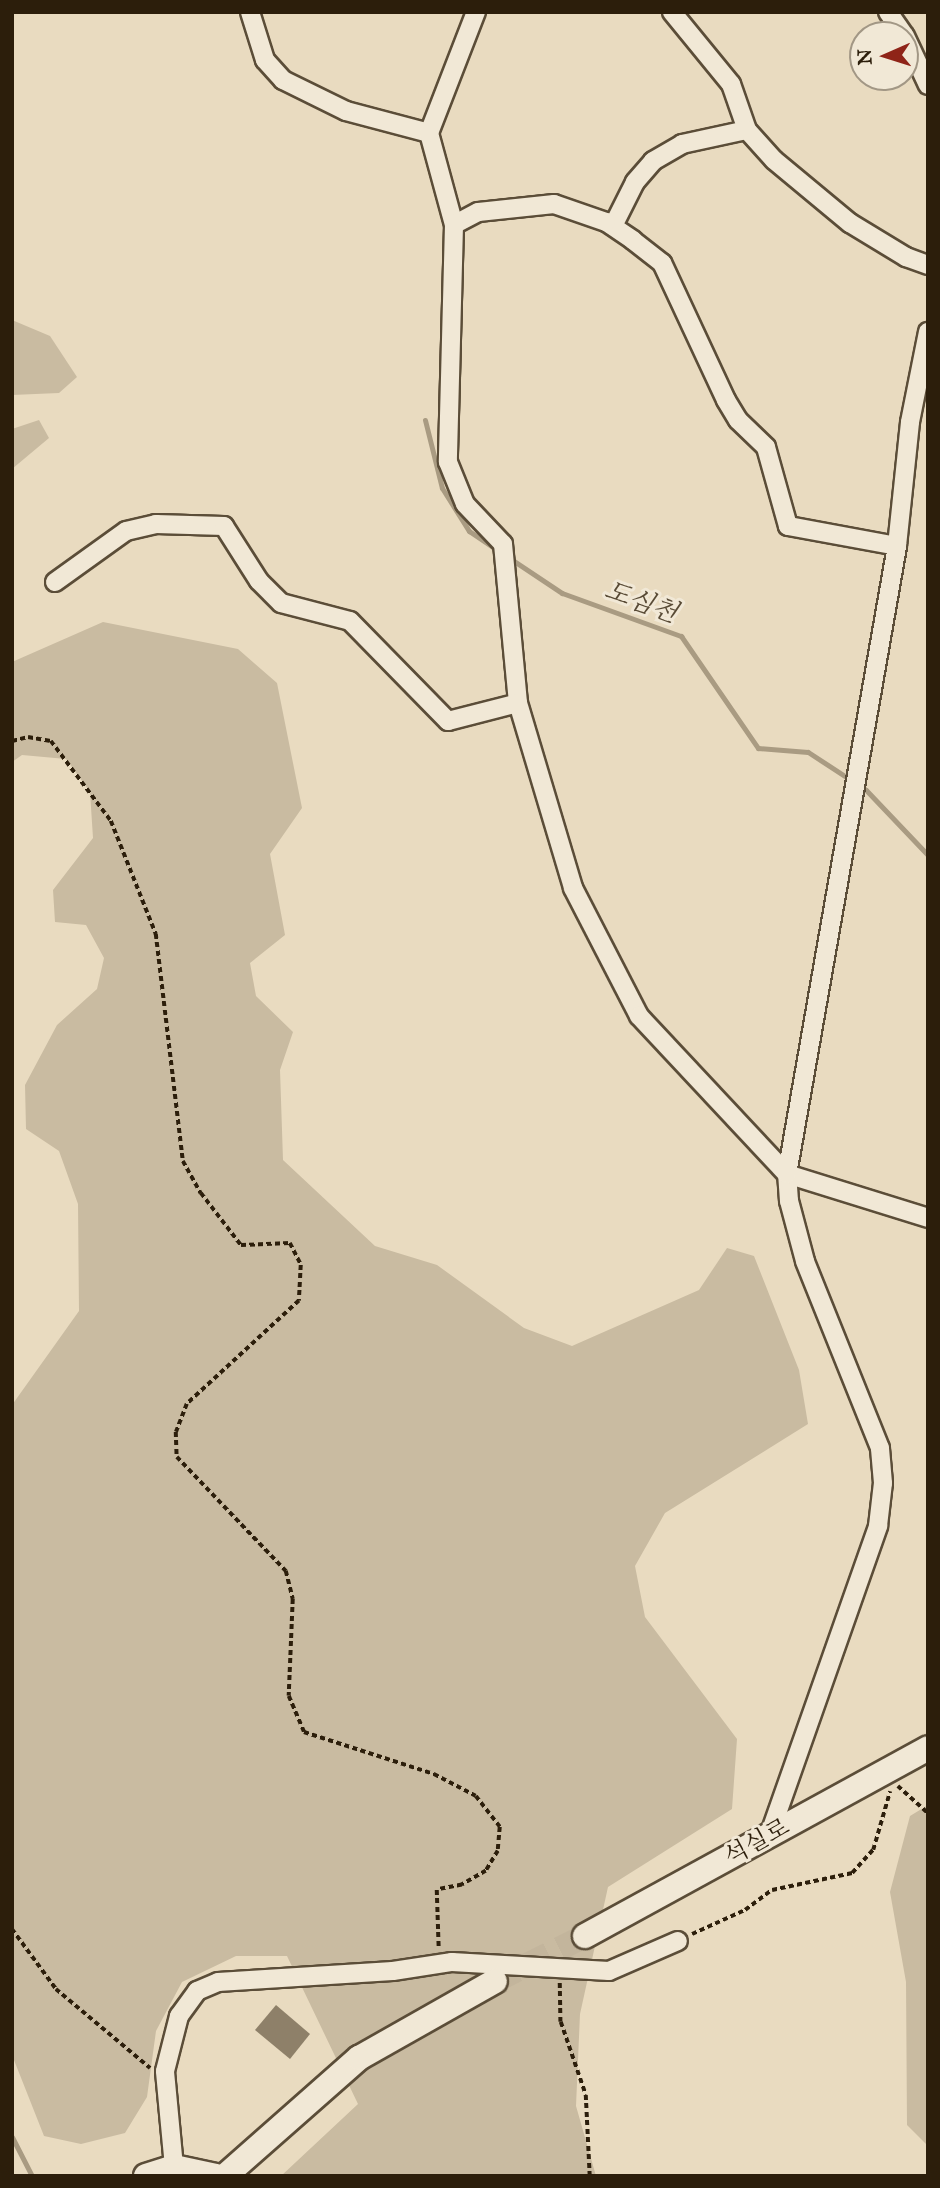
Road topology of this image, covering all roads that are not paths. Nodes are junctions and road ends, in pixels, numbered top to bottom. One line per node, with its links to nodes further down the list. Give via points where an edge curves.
1 (250, 12): 5 (street, via 265,61 283,80 346,111)
2 (476, 12): 5 (street)
3 (672, 12): 4 (street, via 731,84)
4 (747, 130): 7 (street, via 682,144 653,161 635,182); 8 (street, via 774,160 850,223)
5 (429, 133): 6 (street)
6 (454, 225): 7 (street, via 478,212 554,204); 12 (street, via 448,462 465,504 503,544)
7 (613, 226): 10 (street, via 662,263 726,400 738,420 766,447 788,526)
8 (928, 265)
9 (928, 332): 10 (street, via 910,422)
10 (897, 546): 13 (street)
11 (55, 582): 12 (street, via 126,531 156,524 224,526 259,581 281,603 350,621 448,721)
12 (518, 703): 13 (street, via 573,888 639,1016)
13 (787, 1174): 14 (street); 16 (street, via 789,1201 805,1261 880,1448 883,1483 878,1526)
14 (928, 1218)
15 (928, 1748): 16 (street, 석실로)
16 (769, 1836): 17 (street, 석실로)
17 (586, 1936)
18 (678, 1941): 20 (street, via 609,1970 440,1964 218,1982 197,1991 180,2016 165,2078)
19 (495, 1982): 23 (street, via 359,2059)
20 (174, 2167): 21 (street); 22 (street)
21 (146, 2176)
22 (216, 2176)
23 (225, 2176)

